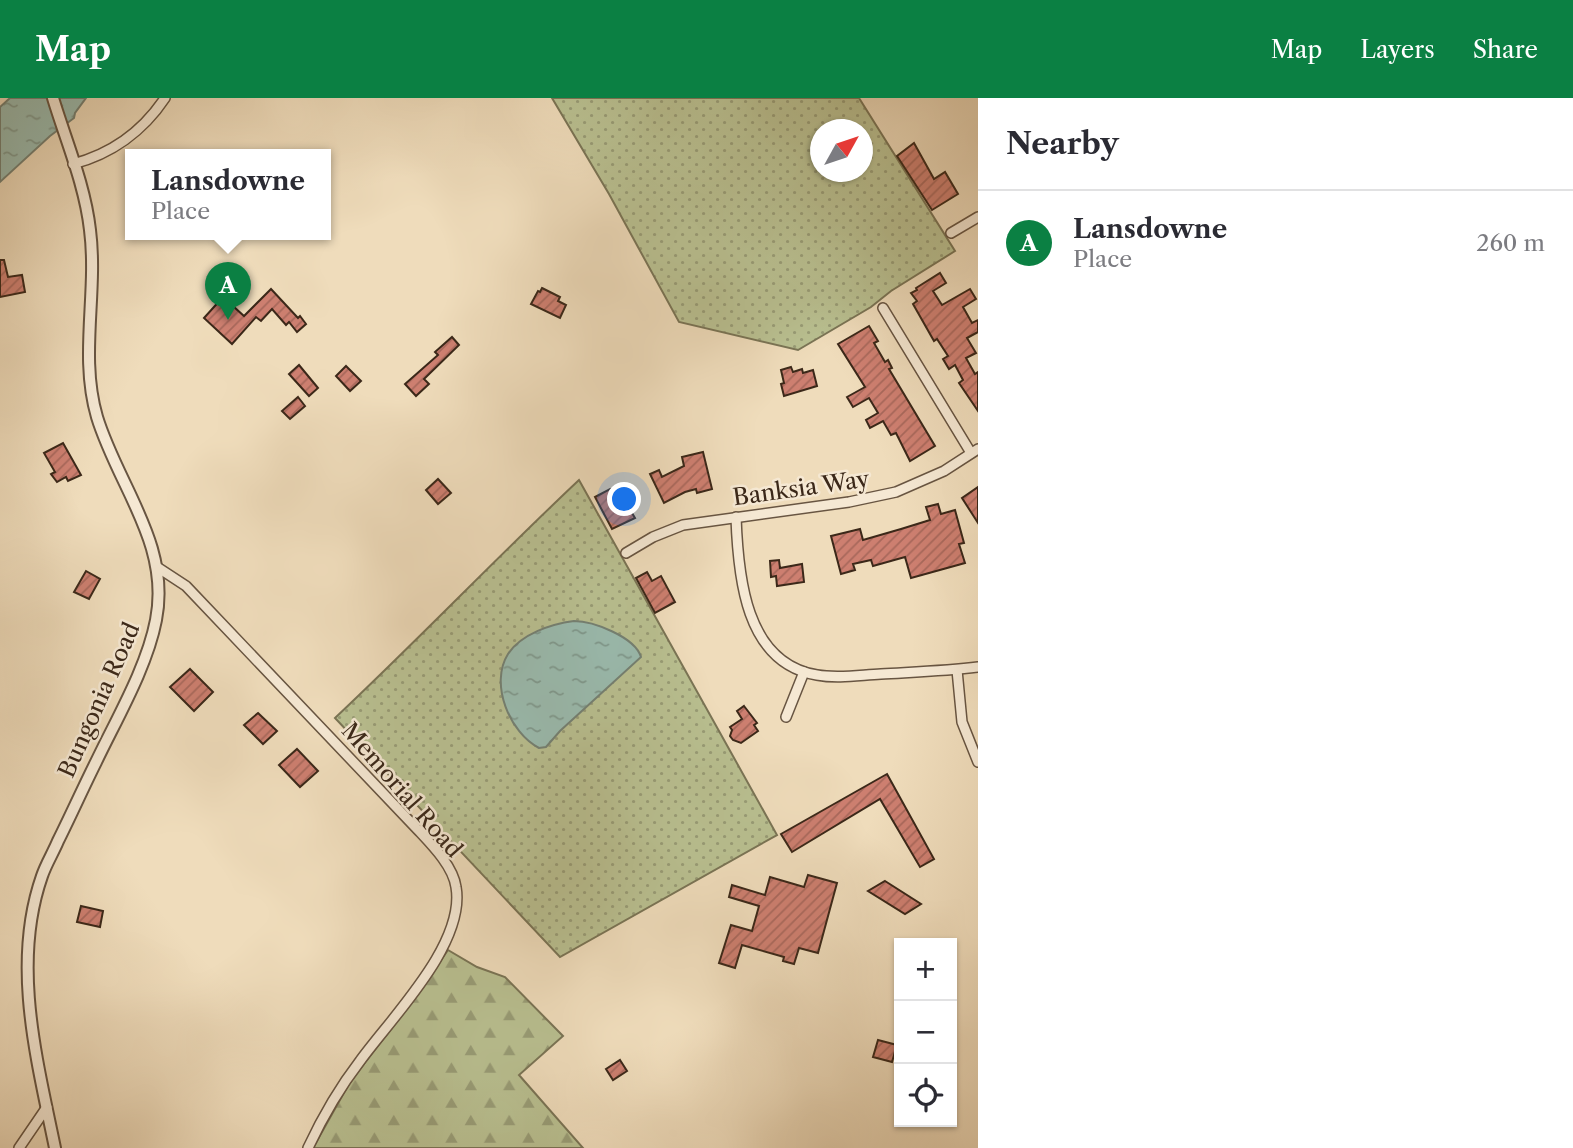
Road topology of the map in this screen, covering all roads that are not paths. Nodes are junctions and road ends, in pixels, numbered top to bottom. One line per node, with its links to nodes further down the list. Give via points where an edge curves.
1 (53, 98): 3 (street, Bungonia Road)
2 (165, 98): 3 (street, via 130,136)
3 (73, 164): 10 (street, Bungonia Road, via 90,232 89,378 97,415 143,519)
4 (978, 217): 5 (street)
5 (951, 233)
6 (883, 308): 7 (street)
7 (975, 451): 8 (street, Banksia Way, via 921,483 896,492)
8 (736, 517): 9 (street, Banksia Way, via 668,530); 13 (street, via 748,611 755,628 778,658)
9 (626, 553)
10 (157, 567): 16 (street, Bungonia Road, via 159,597 149,645 42,876 28,932 30,1022); 19 (street, Memorial Road, via 186,586 418,830 447,867 456,887 450,931 438,955 350,1074)
11 (978, 667): 12 (street)
12 (957, 670): 13 (street, via 838,677); 15 (street, via 962,722)
13 (804, 672): 14 (street)
14 (786, 717)
15 (978, 762)
16 (47, 1107): 17 (street); 18 (street, Bungonia Road)
17 (19, 1148)
18 (55, 1148)
19 (308, 1148)

